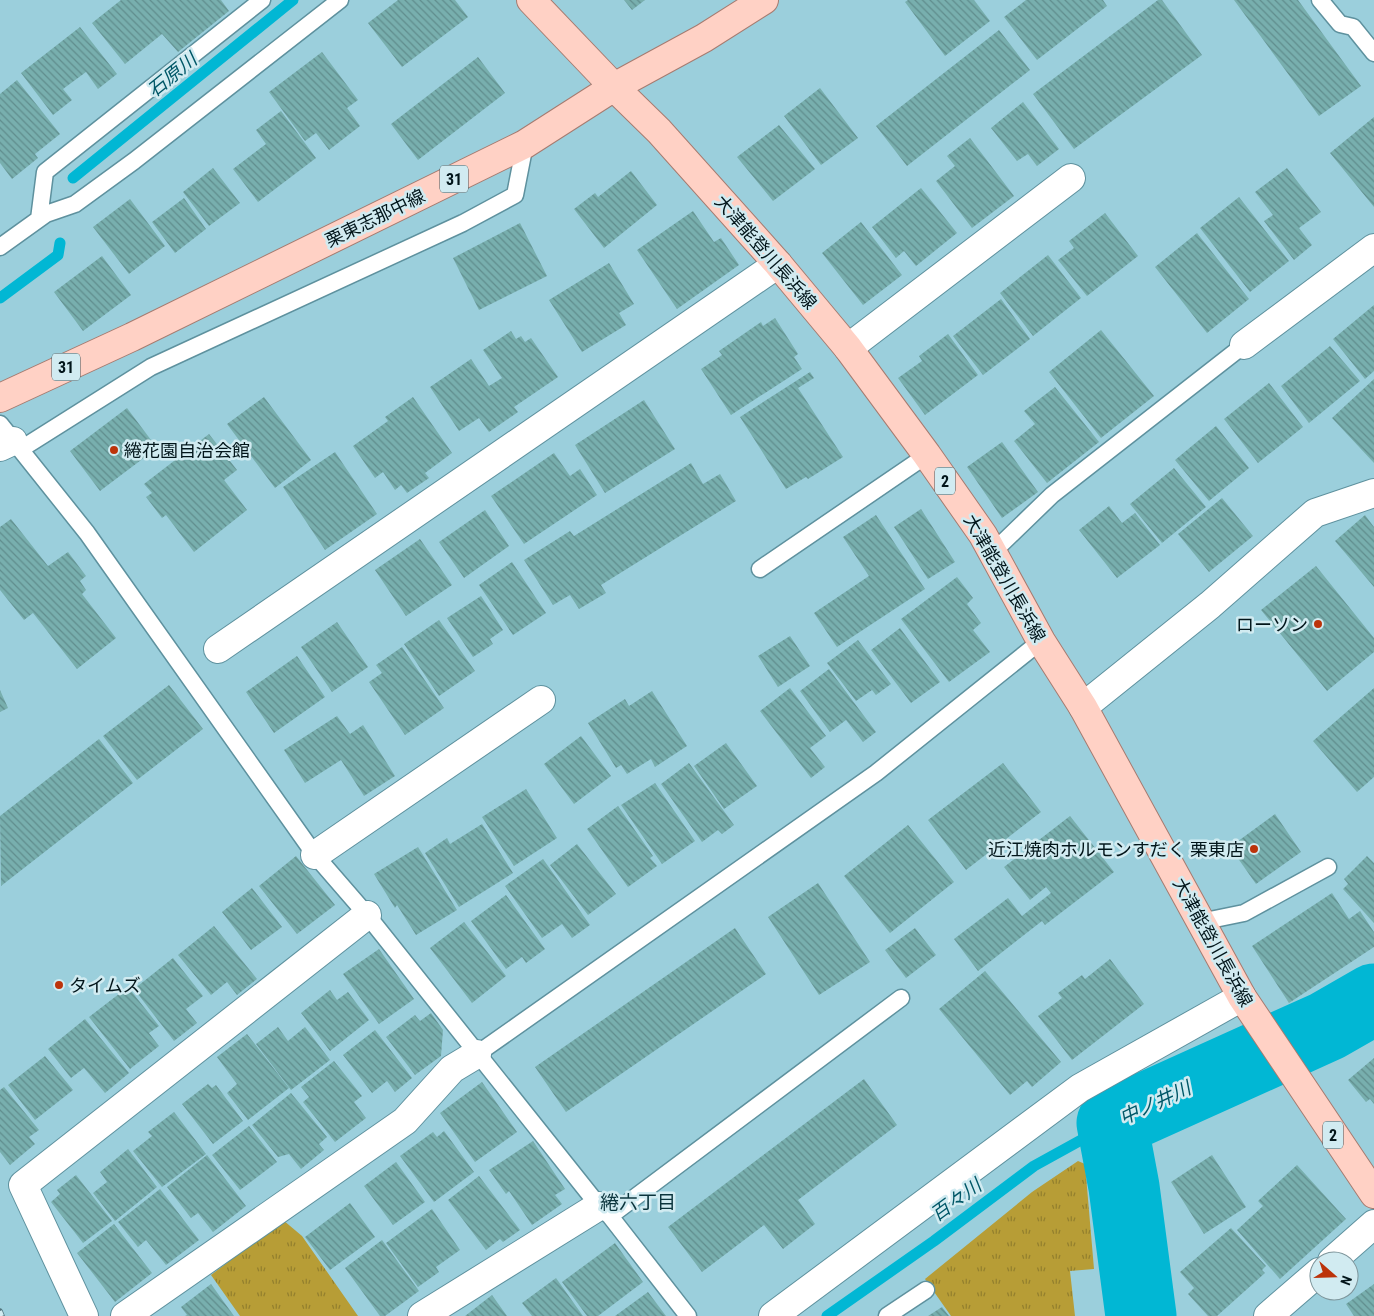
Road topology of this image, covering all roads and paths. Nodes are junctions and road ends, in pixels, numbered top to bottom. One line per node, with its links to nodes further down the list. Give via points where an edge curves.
1 (262, 0): 10 (lane, via 44,172)
2 (340, 0): 10 (lane, via 75,204)
3 (532, 0): 7 (main road, 大津能登川長浜線 / 2)
4 (764, 0): 7 (main road, 栗東志那中線 / 31, via 704,38)
5 (1320, 0): 6 (lane, via 1340,24 1353,27)
6 (1374, 53)
7 (614, 87): 8 (main road, 栗東志那中線 / 31); 13 (main road, 大津能登川長浜線 / 2, via 660,131)
8 (525, 144): 16 (main road, 栗東志那中線 / 31, via 132,337); 17 (lane, via 515,194 462,223 151,367)
9 (1072, 178): 15 (street)
10 (39, 219): 11 (lane)
11 (0, 247)
12 (1374, 248): 14 (street)
13 (778, 264): 15 (main road, 大津能登川長浜線 / 2); 23 (street)
14 (1244, 345): 20 (lane, via 1052,495)
15 (848, 348): 18 (main road, 大津能登川長浜線 / 2)
16 (0, 398)
17 (8, 440): 26 (lane, via 88,533)
18 (928, 455): 20 (main road, 大津能登川長浜線 / 2); 21 (lane)
19 (1374, 493): 25 (street, via 1315,513 1210,605)
20 (993, 552): 22 (main road, 大津能登川長浜線 / 2)
21 (760, 569)
22 (1041, 641): 25 (main road, 大津能登川長浜線 / 2); 32 (lane, via 876,774)
23 (218, 649)
24 (541, 700): 26 (street)
25 (1083, 707): 29 (main road, 大津能登川長浜線 / 2)
26 (315, 855): 28 (lane)
27 (1328, 867): 29 (lane, via 1244,913)
28 (367, 915): 32 (lane); 39 (street, via 23,1186)
29 (1200, 922): 30 (main road, 大津能登川長浜線 / 2)
30 (1242, 997): 33 (main road, 大津能登川長浜線 / 2); 43 (street, via 1080,1088)
31 (901, 998): 34 (lane)
32 (476, 1054): 34 (lane); 40 (street, via 452,1069 405,1122)
33 (1374, 1194)
34 (605, 1211): 41 (street); 42 (lane)
35 (1374, 1224): 36 (street)
36 (1343, 1251)
37 (1309, 1281): 45 (street)
38 (926, 1290): 44 (lane)
39 (84, 1316)
40 (125, 1316)
41 (422, 1316)
42 (688, 1316)
43 (773, 1316)
44 (887, 1316)
45 (1268, 1316)

